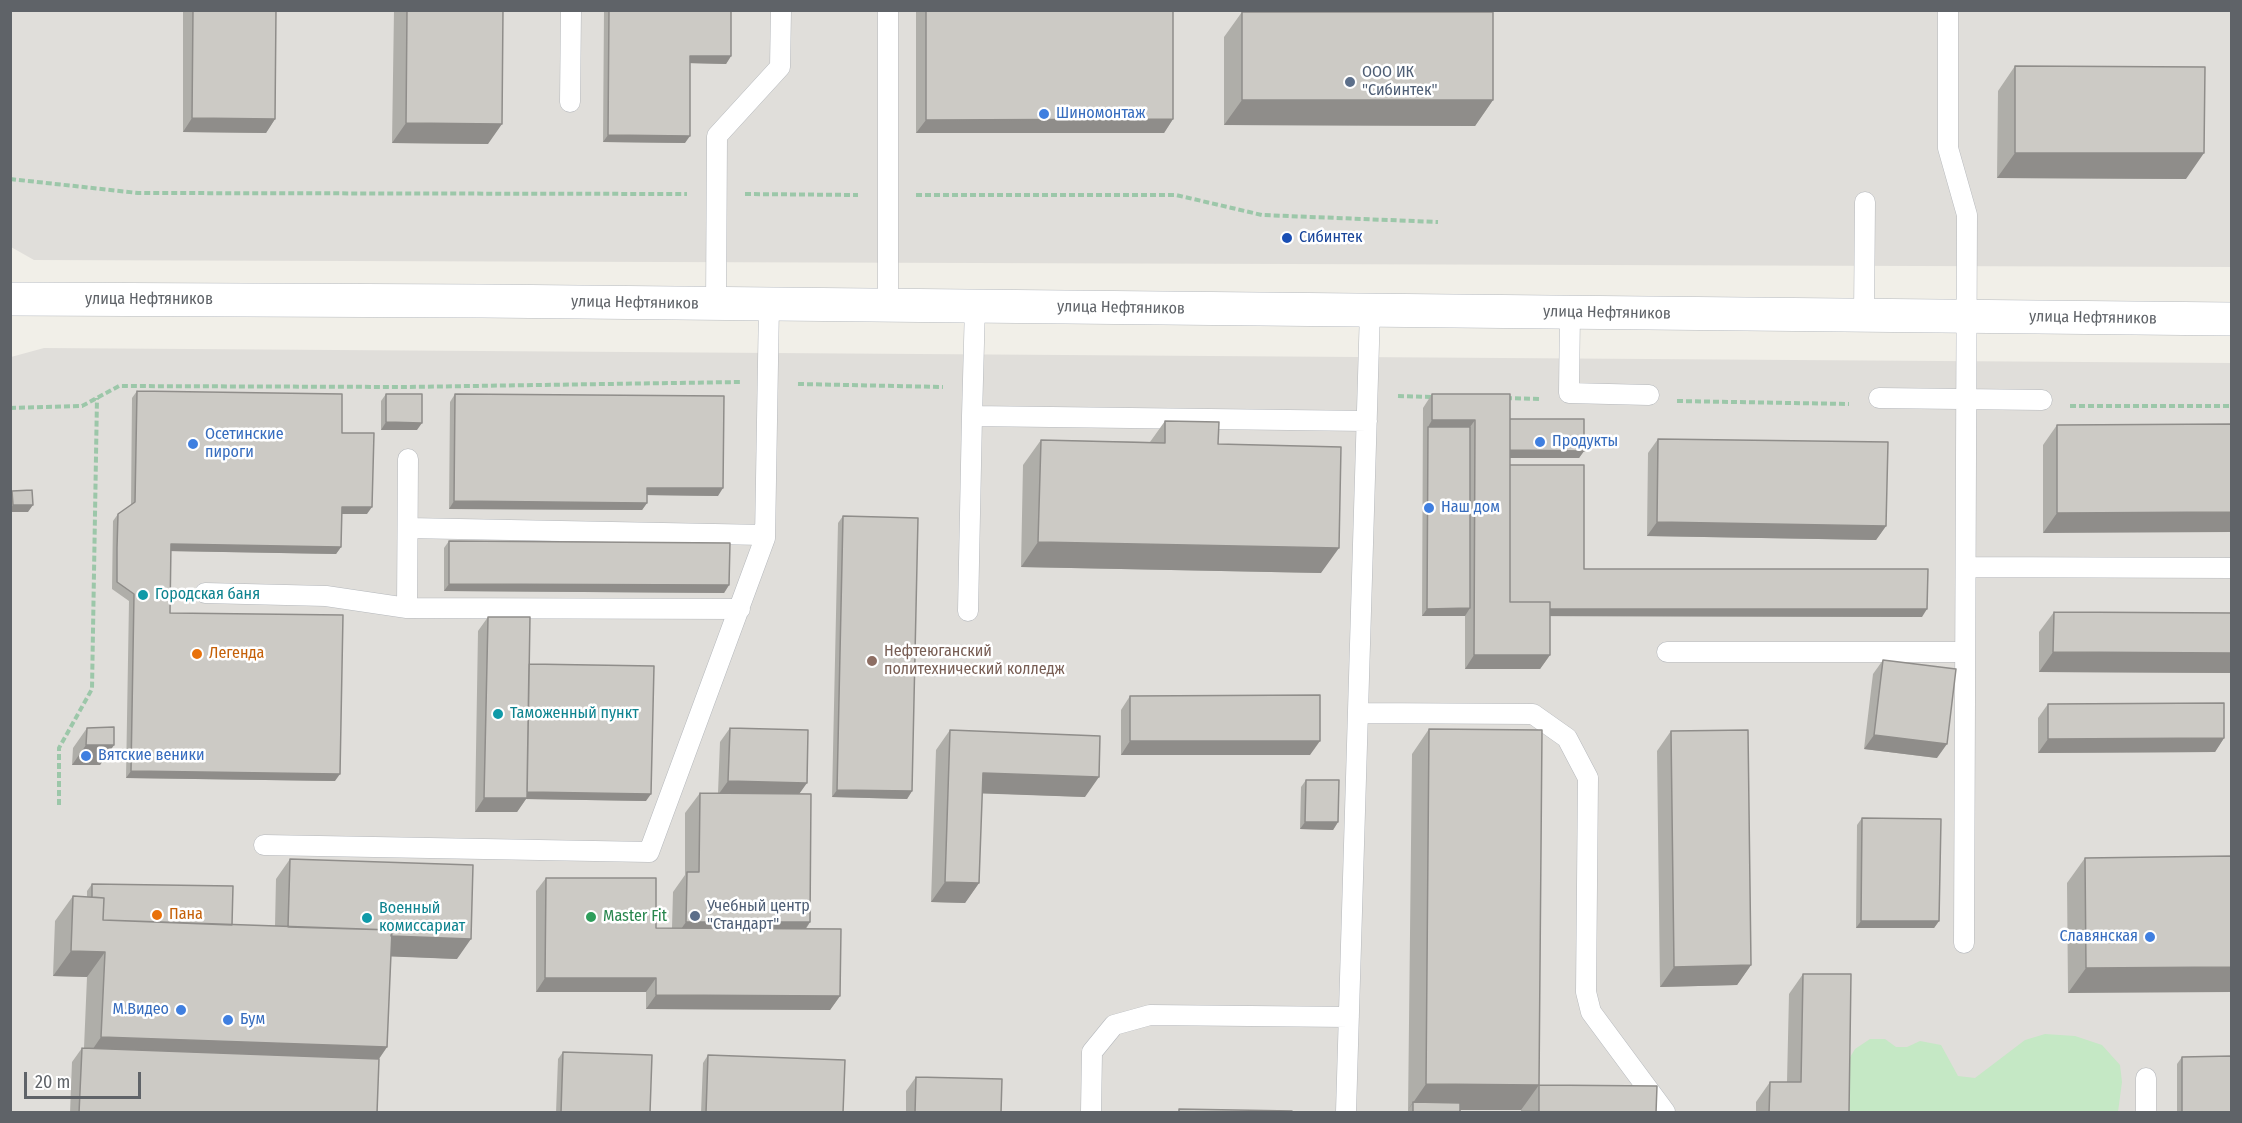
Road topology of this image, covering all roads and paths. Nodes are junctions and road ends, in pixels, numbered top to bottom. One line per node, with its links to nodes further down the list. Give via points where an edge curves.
1 (571, 10): 5 (lane)
2 (781, 10): 8 (lane, via 780,67 717,136)
3 (888, 10): 10 (lane)
4 (1948, 10): 15 (lane, via 1948,148 1967,215)
5 (570, 102)
6 (1865, 202): 14 (lane)
7 (10, 299): 8 (main road, улица Нефтяников)
8 (716, 304): 9 (main road, улица Нефтяников)
9 (769, 304): 10 (main road, улица Нефтяников); 17 (lane)
10 (888, 305): 11 (main road, улица Нефтяников)
11 (975, 306): 12 (main road, улица Нефтяников); 18 (lane)
12 (1370, 310): 13 (main road, улица Нефтяников); 20 (lane)
13 (1570, 312): 14 (main road, улица Нефтяников); 19 (lane, via 1569,393)
14 (1864, 315): 15 (main road, улица Нефтяников)
15 (1967, 316): 16 (main road, улица Нефтяников); 26 (lane)
16 (2232, 319)
17 (766, 383): 18 (path); 22 (path, via 119,386); 37 (lane)
18 (972, 388): 33 (lane)
19 (1649, 395)
20 (1368, 396): 21 (path); 34 (lane)
21 (1437, 397)
22 (97, 398): 32 (path, via 82,406); 47 (path, via 92,689 59,748)
23 (1496, 398): 24 (path)
24 (1543, 399)
25 (1879, 399): 26 (lane)
26 (1966, 399): 27 (lane); 38 (lane)
27 (2042, 400)
28 (1672, 401): 29 (path)
29 (1856, 404)
30 (2066, 406): 31 (path)
31 (2232, 406)
32 (10, 408)
33 (972, 416): 34 (lane); 43 (lane)
34 (1367, 421): 46 (lane)
35 (408, 459): 36 (lane)
36 (408, 528): 37 (lane); 41 (lane)
37 (765, 535): 42 (lane)
38 (1966, 567): 39 (lane); 45 (lane)
39 (2232, 568)
40 (205, 593): 41 (lane, via 326,596)
41 (407, 608): 42 (lane)
42 (740, 609): 48 (lane, via 649,852)
43 (968, 611)
44 (1667, 652): 45 (lane)
45 (1965, 652): 49 (lane)
46 (1359, 713): 50 (lane); 54 (lane, via 1533,714 1567,738 1588,778 1586,992 1591,1012)
47 (59, 805)
48 (264, 845)
49 (1964, 943)
50 (1349, 1017): 52 (lane, via 1150,1015 1114,1025 1092,1052); 53 (lane)
51 (2146, 1078): 55 (lane)
52 (1091, 1113)
53 (1346, 1113)
54 (1665, 1113)
55 (2146, 1113)

